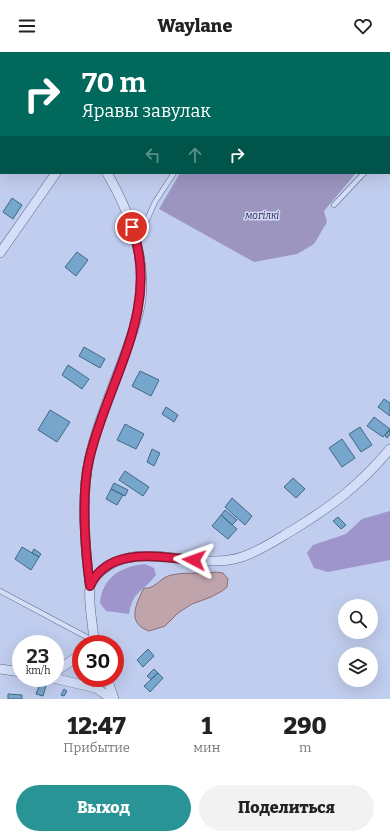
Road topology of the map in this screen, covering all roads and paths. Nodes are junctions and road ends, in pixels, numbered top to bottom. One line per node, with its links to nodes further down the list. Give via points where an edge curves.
1 (55, 174): 7 (street)
2 (108, 174): 6 (street, via 121,197)
3 (173, 174): 6 (lane, via 155,202)
4 (363, 174): 5 (lane)
5 (334, 205)
6 (137, 242): 9 (street, via 141,266 141,299 138,313 89,461 85,524)
7 (0, 252)
8 (390, 449): 9 (street, via 358,485 329,507 263,548 240,557 214,560 150,556 118,560 95,576)
9 (90, 586): 12 (street)
10 (0, 591): 11 (lane)
11 (80, 635)
12 (93, 635)
13 (0, 669): 14 (street)
14 (12, 671)
15 (64, 681): 17 (street, via 96,688)
16 (110, 687): 17 (street)
17 (113, 699)

